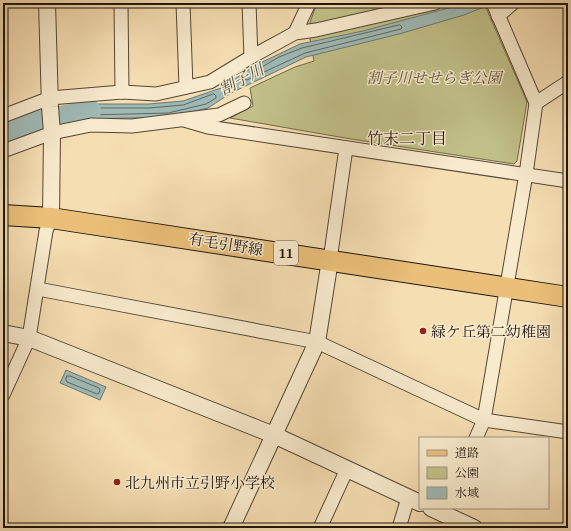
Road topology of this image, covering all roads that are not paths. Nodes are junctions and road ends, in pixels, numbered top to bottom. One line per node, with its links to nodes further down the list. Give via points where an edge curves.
1 (47, 3): 15 (street)
2 (121, 3): 13 (street)
3 (183, 3): 12 (street)
4 (249, 3): 10 (street)
5 (309, 3): 9 (street)
6 (435, 3): 9 (street)
7 (513, 3): 8 (street)
8 (496, 10): 16 (street)
9 (295, 33): 10 (street)
10 (251, 57): 12 (street, via 210,82)
11 (568, 82): 16 (street)
12 (186, 87): 13 (street, via 156,94)
13 (122, 92): 15 (street)
14 (244, 102): 18 (street, via 219,116)
15 (50, 103): 17 (street); 19 (street)
16 (536, 103): 22 (street)
17 (3, 116)
18 (184, 120): 19 (street, via 132,126 91,125); 20 (street, via 208,127)
19 (52, 133): 21 (street); 25 (street)
20 (346, 148): 22 (street); 26 (street)
21 (3, 150)
22 (526, 174): 23 (street); 27 (street)
23 (568, 181)
24 (3, 215): 25 (main road, 有毛引野線 / 11)
25 (51, 218): 26 (main road, 有毛引野線 / 11); 28 (street, via 46,231)
26 (330, 260): 27 (main road, 有毛引野線 / 11); 32 (street)
27 (506, 288): 29 (main road, 有毛引野線 / 11); 34 (street)
28 (38, 289): 31 (street); 32 (street)
29 (568, 297)
30 (3, 333): 31 (street)
31 (29, 338): 33 (street); 36 (street)
32 (317, 342): 34 (street); 36 (street)
33 (3, 395)
34 (484, 420): 35 (street); 37 (street)
35 (568, 432)
36 (274, 435): 38 (street); 41 (street)
37 (476, 437)
38 (347, 469): 39 (street); 42 (street)
39 (414, 501): 43 (street)
40 (440, 510): 44 (street)
41 (231, 528)
42 (320, 528)
43 (399, 528)
44 (474, 528)

